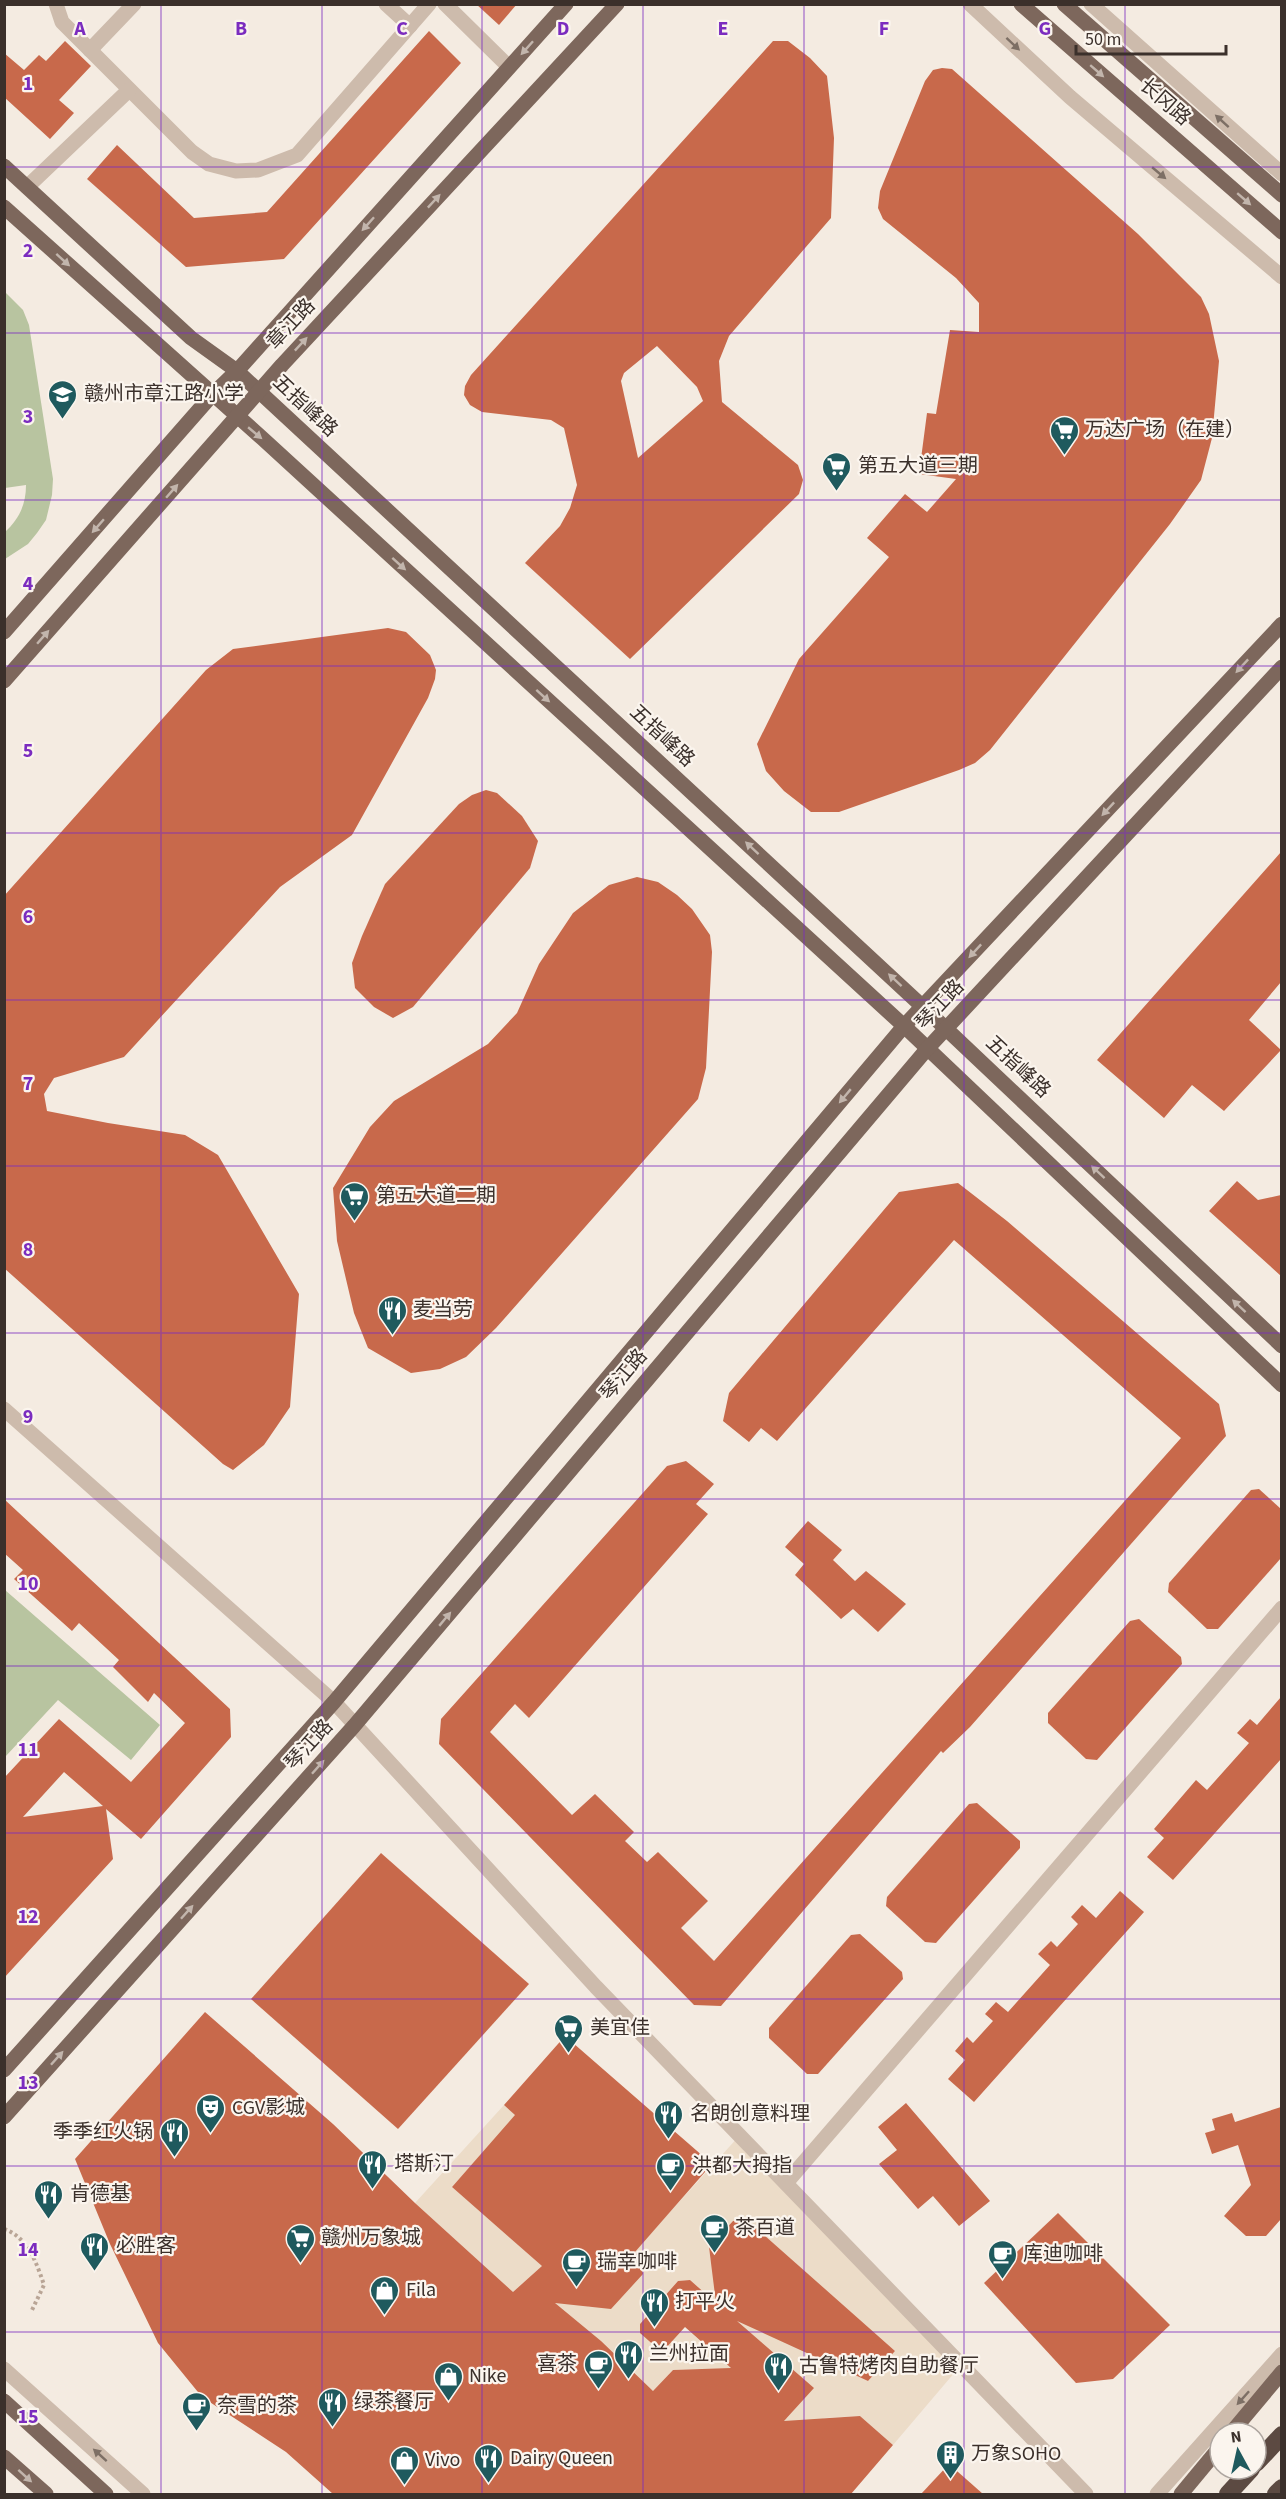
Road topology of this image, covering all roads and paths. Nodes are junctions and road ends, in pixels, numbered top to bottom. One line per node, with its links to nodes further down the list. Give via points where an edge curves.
1 (56, 4): 13 (street, via 62,22)
2 (134, 4): 13 (street)
3 (386, 4): 12 (street)
4 (429, 4): 12 (street)
5 (445, 4): 14 (street)
6 (566, 4): 14 (main road, 章江路, one-way to 14)
7 (617, 4): 24 (main road, 章江路, one-way to 7)
8 (970, 4): 22 (street, one-way to 22, via 1070,97)
9 (1021, 4): 21 (main road, 长冈路, one-way to 21)
10 (1064, 4): 19 (main road, 长冈路)
11 (1091, 4): 17 (street, one-way to 11)
12 (410, 26): 15 (street, via 297,155 258,171 236,171 209,164)
13 (90, 50): 15 (street)
14 (510, 67): 23 (main road, 章江路, one-way to 23)
15 (129, 90): 18 (street)
16 (4, 166): 18 (main road, 五指峰路)
17 (1281, 174)
18 (27, 187): 23 (main road, 五指峰路, via 191,338)
19 (1281, 195)
20 (4, 207): 25 (main road, one-way to 25)
21 (1281, 232)
22 (1281, 277)
23 (237, 370): 24 (main road, 五指峰路); 25 (main road, 章江路)
24 (259, 391): 26 (main road, 章江路); 31 (main road, 五指峰路, one-way to 24)
25 (212, 395): 26 (main road); 28 (main road, 章江路, one-way to 28)
26 (237, 418): 30 (main road, 章江路, one-way to 26); 32 (main road, one-way to 32)
27 (1281, 624): 31 (main road, 琴江路, one-way to 31)
28 (4, 632)
29 (1281, 667): 33 (main road, 琴江路)
30 (4, 681)
31 (923, 1007): 32 (main road, 琴江路); 33 (main road, 五指峰路)
32 (904, 1026): 34 (main road); 39 (main road, 琴江路, one-way to 39)
33 (947, 1029): 34 (main road, 琴江路); 35 (main road, 五指峰路, one-way to 33)
34 (927, 1049): 36 (main road); 40 (main road, 琴江路, one-way to 34)
35 (1281, 1346)
36 (1281, 1384)
37 (4, 1409): 39 (street)
38 (1281, 1608): 43 (street)
39 (334, 1702): 40 (street); 41 (main road, 琴江路)
40 (354, 1726): 42 (main road, 琴江路, one-way to 40); 43 (street, via 596,1987)
41 (4, 2070)
42 (4, 2117)
43 (786, 2183): 60 (street)
44 (4, 2229): 45 (path, via 11,2231 33,2254 44,2285)
45 (32, 2310)
46 (1281, 2354): 61 (street, one-way to 61)
47 (4, 2369): 59 (street, one-way to 47)
48 (1281, 2372): 50 (main road)
49 (4, 2402): 58 (main road)
50 (1241, 2421)
51 (1281, 2434): 52 (highway)
52 (1268, 2449)
53 (4, 2457): 57 (main road, one-way to 57)
54 (1208, 2461): 62 (main road)
55 (1240, 2481): 63 (highway)
56 (1281, 2488): 64 (highway)
57 (46, 2494)
58 (106, 2494)
59 (143, 2494)
60 (1086, 2494)
61 (1157, 2494)
62 (1181, 2494)
63 (1228, 2494)
64 (1276, 2494)

